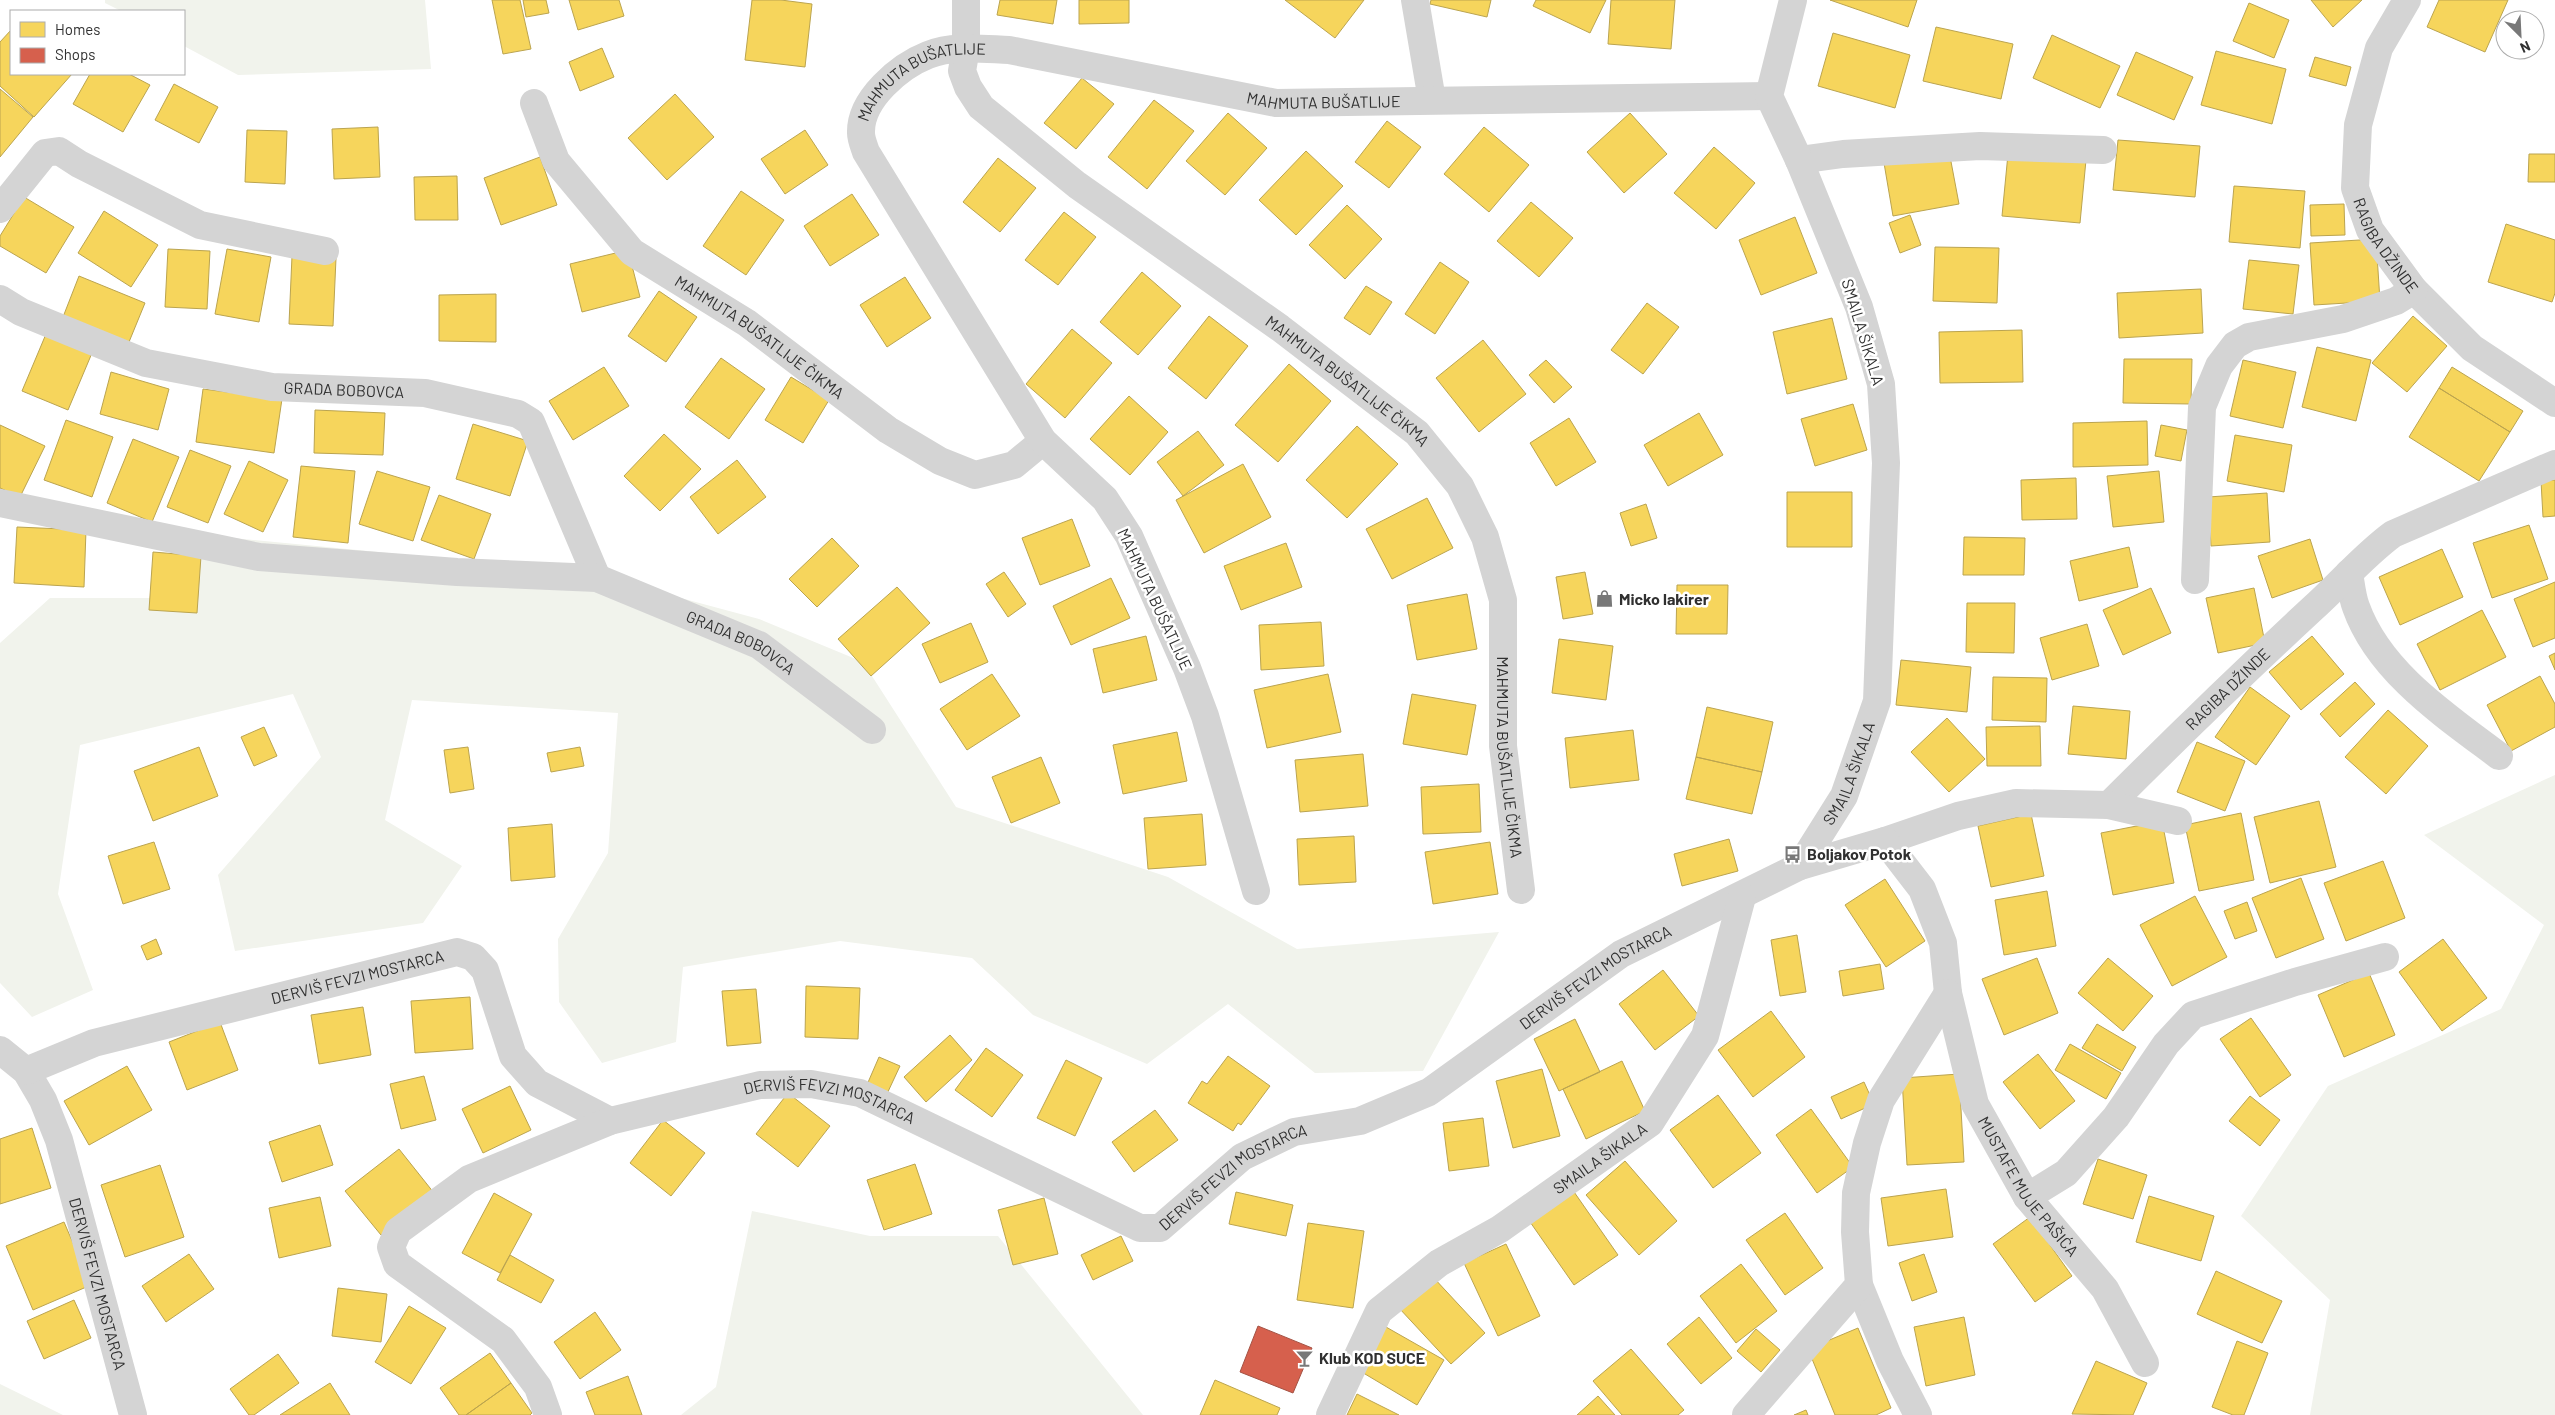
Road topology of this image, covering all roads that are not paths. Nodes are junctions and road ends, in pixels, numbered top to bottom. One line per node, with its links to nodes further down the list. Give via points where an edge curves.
1 (966, 0): 5 (street, MAHMUTA BUŠATLIJE ČIKMA)
2 (1415, 0): 7 (street)
3 (1792, 0): 6 (street)
4 (2407, 0): 13 (street, RAGIBA DŽINDE, via 2379,48 2358,125 2356,188 2370,230)
5 (966, 48): 7 (street, MAHMUTA BUŠATLIJE, via 1009,50 1276,103); 16 (street, MAHMUTA BUŠATLIJE, via 928,54 890,78 876,93 861,132 866,152); 28 (street, MAHMUTA BUŠATLIJE ČIKMA, via 962,70 968,87 982,107 1077,185 1280,328 1417,433 1460,486 1485,537 1503,600 1504,746)
6 (1769, 96): 7 (street, MAHMUTA BUŠATLIJE); 10 (street, SMAILA ŠIKALA)
7 (1432, 100)
8 (534, 103): 16 (street, MAHMUTA BUŠATLIJE ČIKMA, via 556,161 632,252 747,322 888,430 940,461 975,475 1014,465)
9 (2104, 150): 10 (street, via 1980,146 1843,154)
10 (1799, 160): 27 (street, SMAILA ŠIKALA, via 1862,316 1881,384 1886,463 1877,701 1844,796)
11 (0, 209): 12 (street, via 45,153 59,151 200,225)
12 (325, 251)
13 (2414, 290): 15 (street, RAGIBA DŽINDE, via 2472,348); 21 (street, via 2396,301 2343,319 2249,337 2235,345 2219,366 2202,407)
14 (0, 298): 20 (street, GRADA BOBOVCA, via 21,312 146,363 272,387 426,393 518,414 531,422)
15 (2555, 403)
16 (1042, 441): 29 (street, MAHMUTA BUŠATLIJE, via 1105,499 1129,536 1205,716)
17 (2555, 464): 19 (street, RAGIBA DŽINDE, via 2393,534 2370,551)
18 (0, 503): 20 (street, GRADA BOBOVCA, via 259,557 457,572)
19 (2349, 573): 23 (street, via 2356,607 2371,639 2403,679); 24 (street, RAGIBA DŽINDE)
20 (597, 578): 22 (street, GRADA BOBOVCA, via 759,646)
21 (2195, 580)
22 (872, 730)
23 (2498, 756)
24 (2108, 805): 25 (street); 26 (street, via 2016,803 1958,816)
25 (2178, 821)
26 (1885, 841): 27 (street); 32 (street, MUSTAFE MUJE PAŠIĆA, via 1922,889 1943,943)
27 (1800, 866): 30 (street)
28 (1521, 890)
29 (1256, 891)
30 (1742, 896): 35 (street, DERVIŠ FEVZI MOSTARCA, via 1621,954 1429,1092 1360,1121 1294,1132 1242,1157 1160,1228 1140,1228 860,1093 811,1084 760,1085); 41 (street, SMAILA ŠIKALA, via 1705,1036 1650,1124 1500,1229 1439,1263 1380,1311)
31 (2385, 957): 36 (street, via 2193,1015 2166,1044 2116,1117 2066,1173)
32 (1948, 993): 36 (street, MUSTAFE MUJE PAŠIĆA, via 1975,1104); 37 (street, via 1881,1100 1867,1143 1856,1193)
33 (0, 1050): 34 (street, DERVIŠ FEVZI MOSTARCA)
34 (26, 1071): 35 (street, DERVIŠ FEVZI MOSTARCA, via 94,1043 457,952 473,958 484,970 513,1056 537,1083); 39 (street, DERVIŠ FEVZI MOSTARCA, via 43,1100 59,1140)
35 (610, 1121): 40 (street, DERVIŠ FEVZI MOSTARCA, via 469,1179 398,1231 391,1247 397,1264 503,1340 538,1387)
36 (2027, 1197): 38 (street, MUSTAFE MUJE PAŠIĆA, via 2105,1290)
37 (1859, 1285): 42 (street); 43 (street, via 1890,1361)
38 (2145, 1363)
39 (133, 1415)
40 (548, 1415)
41 (1330, 1415)
42 (1746, 1415)
43 (1918, 1415)

